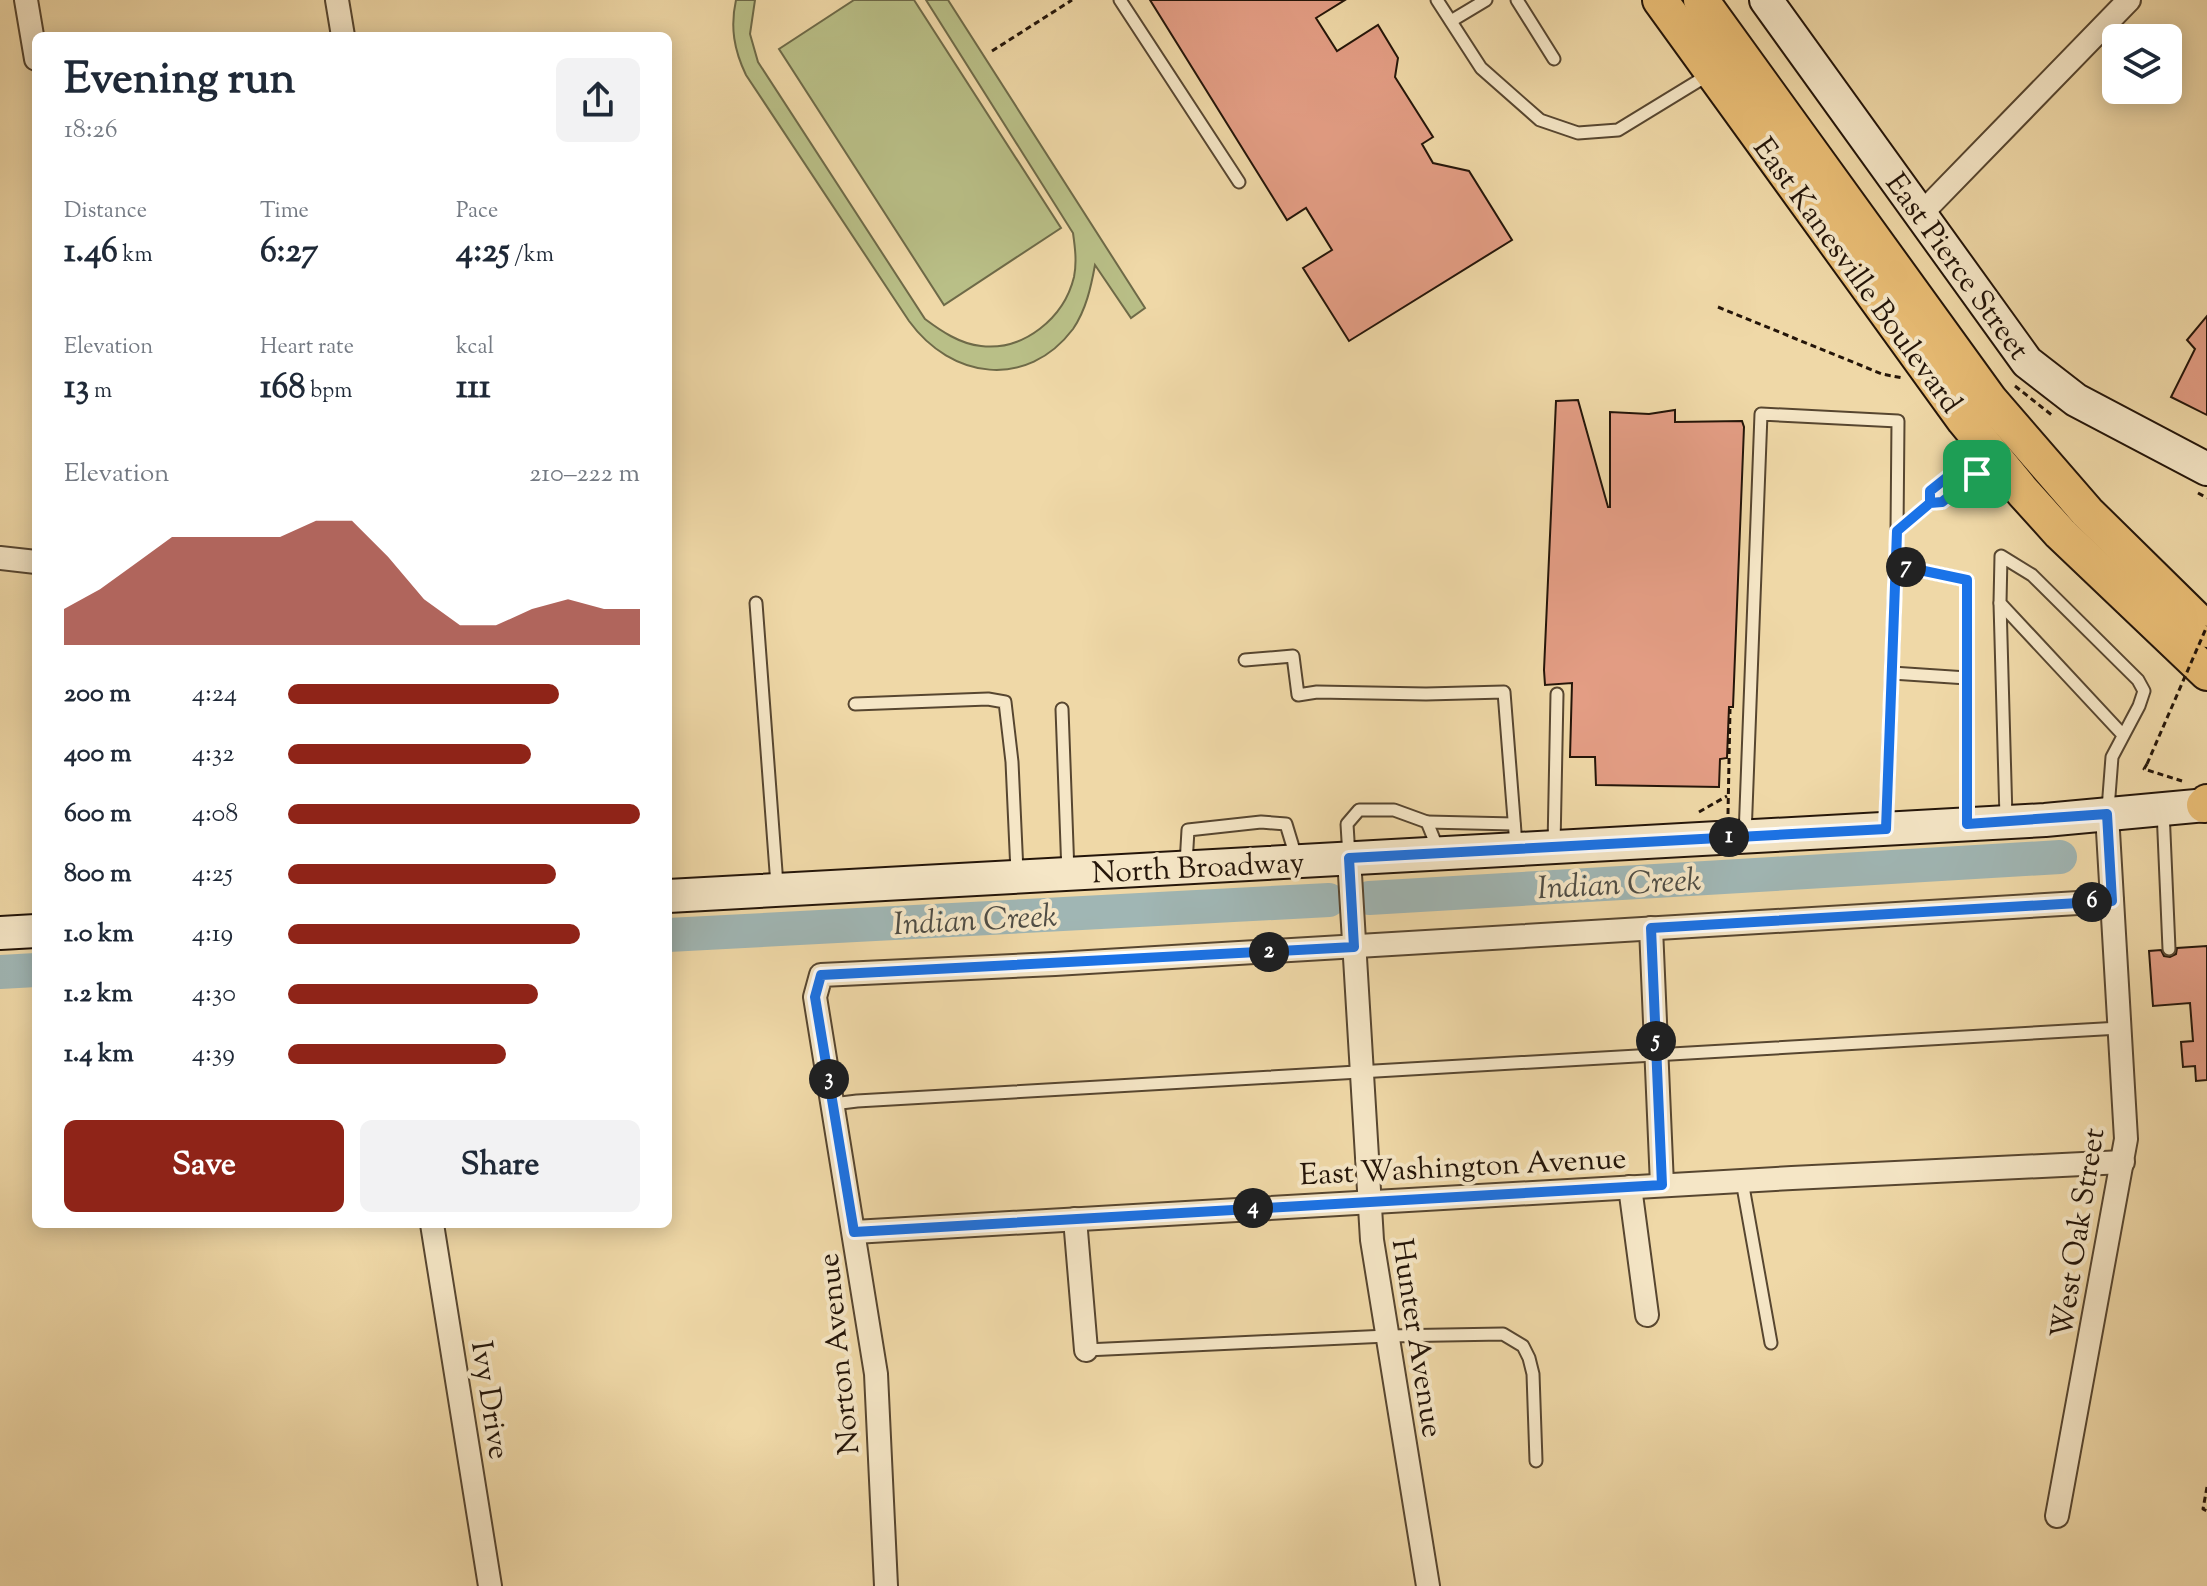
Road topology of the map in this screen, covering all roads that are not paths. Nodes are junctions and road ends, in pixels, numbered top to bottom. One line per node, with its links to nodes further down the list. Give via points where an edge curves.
1 (26, 0): 13 (street)
2 (337, 0): 12 (street)
3 (1120, 0): 16 (lane)
4 (1437, 0): 11 (lane)
5 (1486, 0): 11 (lane)
6 (1517, 0): 14 (lane)
7 (1660, 0): 15 (main road, East Kanesville Boulevard)
8 (1701, 0): 26 (main road, East Kanesville Boulevard, via 1990,400 2087,512)
9 (1766, 0): 17 (main road, East Pierce Street)
10 (2129, 0): 17 (street)
11 (1451, 21): 15 (lane, via 1481,68 1540,120 1578,133 1618,130)
12 (342, 32)
13 (32, 35)
14 (1554, 59)
15 (1712, 73): 18 (main road, East Kanesville Boulevard)
16 (1239, 182)
17 (1920, 215): 19 (main road, East Pierce Street, via 2041,376)
18 (1984, 457): 20 (lane, via 1965,463 1930,491 1930,503); 29 (main road, East Kanesville Boulevard)
19 (2207, 469)
20 (1897, 531): 23 (lane); 41 (lane, via 1898,421 1761,414)
21 (0, 558): 22 (street)
22 (32, 562)
23 (1896, 565): 28 (lane); 30 (lane, via 1967,580)
24 (756, 603): 49 (lane)
25 (2000, 603): 34 (lane); 34 (lane, via 2001,556 2032,575 2138,680 2144,691); 39 (lane)
26 (2207, 628)
27 (1245, 660): 43 (lane, via 1293,656 1298,695 1504,692)
28 (1892, 673): 30 (lane); 42 (lane)
29 (2207, 673)
30 (1967, 678): 40 (lane)
31 (1557, 694): 44 (lane)
32 (855, 704): 48 (lane, via 1005,702)
33 (1062, 709): 47 (lane)
34 (2123, 735): 37 (lane, via 2112,757)
35 (2202, 799): 36 (main road, North Broadway)
36 (2163, 809): 37 (main road, North Broadway); 56 (lane)
37 (2107, 814): 39 (main road, North Broadway); 51 (street, West Oak Street)
38 (1427, 822): 43 (lane); 45 (lane); 46 (lane, via 1394,810 1359,810 1347,824)
39 (2006, 822): 40 (main road, North Broadway)
40 (1967, 824): 42 (main road, North Broadway)
41 (1736, 827): 42 (main road, North Broadway); 44 (main road, North Broadway)
42 (1886, 829)
43 (1516, 836): 44 (main road, North Broadway); 45 (main road, North Broadway)
44 (1554, 847)
45 (1440, 853): 46 (main road, North Broadway)
46 (1349, 858): 47 (main road, North Broadway); 55 (street, Hunter Avenue)
47 (1068, 874): 48 (main road, North Broadway)
48 (1018, 877): 49 (main road, North Broadway)
49 (778, 890): 50 (main road, North Broadway)
50 (672, 896)
51 (2112, 901): 52 (street); 57 (street, West Oak Street)
52 (1651, 928): 55 (street); 58 (street)
53 (32, 931): 54 (main road)
54 (0, 933)
55 (1354, 947): 59 (street, Hunter Avenue); 60 (street, Norton Avenue, via 821,975 815,997)
56 (2169, 949)
57 (2120, 1028): 58 (lane); 61 (street, West Oak Street)
58 (1657, 1055): 59 (lane); 63 (street)
59 (1360, 1072): 60 (lane); 65 (street, Hunter Avenue)
60 (833, 1104): 68 (street, Norton Avenue)
61 (2123, 1162): 62 (street, East Washington Avenue); 74 (street, West Oak Street)
62 (1742, 1181): 63 (street, East Washington Avenue); 71 (lane)
63 (1662, 1185): 64 (street, East Washington Avenue)
64 (1630, 1187): 65 (street, East Washington Avenue); 69 (street)
65 (1369, 1202): 66 (street, East Washington Avenue); 70 (street, Hunter Avenue)
66 (1075, 1219): 68 (street, East Washington Avenue); 72 (street)
67 (433, 1228): 75 (street, Ivy Drive)
68 (854, 1232): 76 (street, Norton Avenue, via 876,1374)
69 (1647, 1315)
70 (1387, 1336): 72 (lane); 73 (lane, via 1503,1334 1523,1346 1533,1374); 77 (street, Hunter Avenue)
71 (1771, 1343)
72 (1086, 1350)
73 (1536, 1461)
74 (2057, 1516)
75 (490, 1586)
76 (886, 1586)
77 (1428, 1586)

